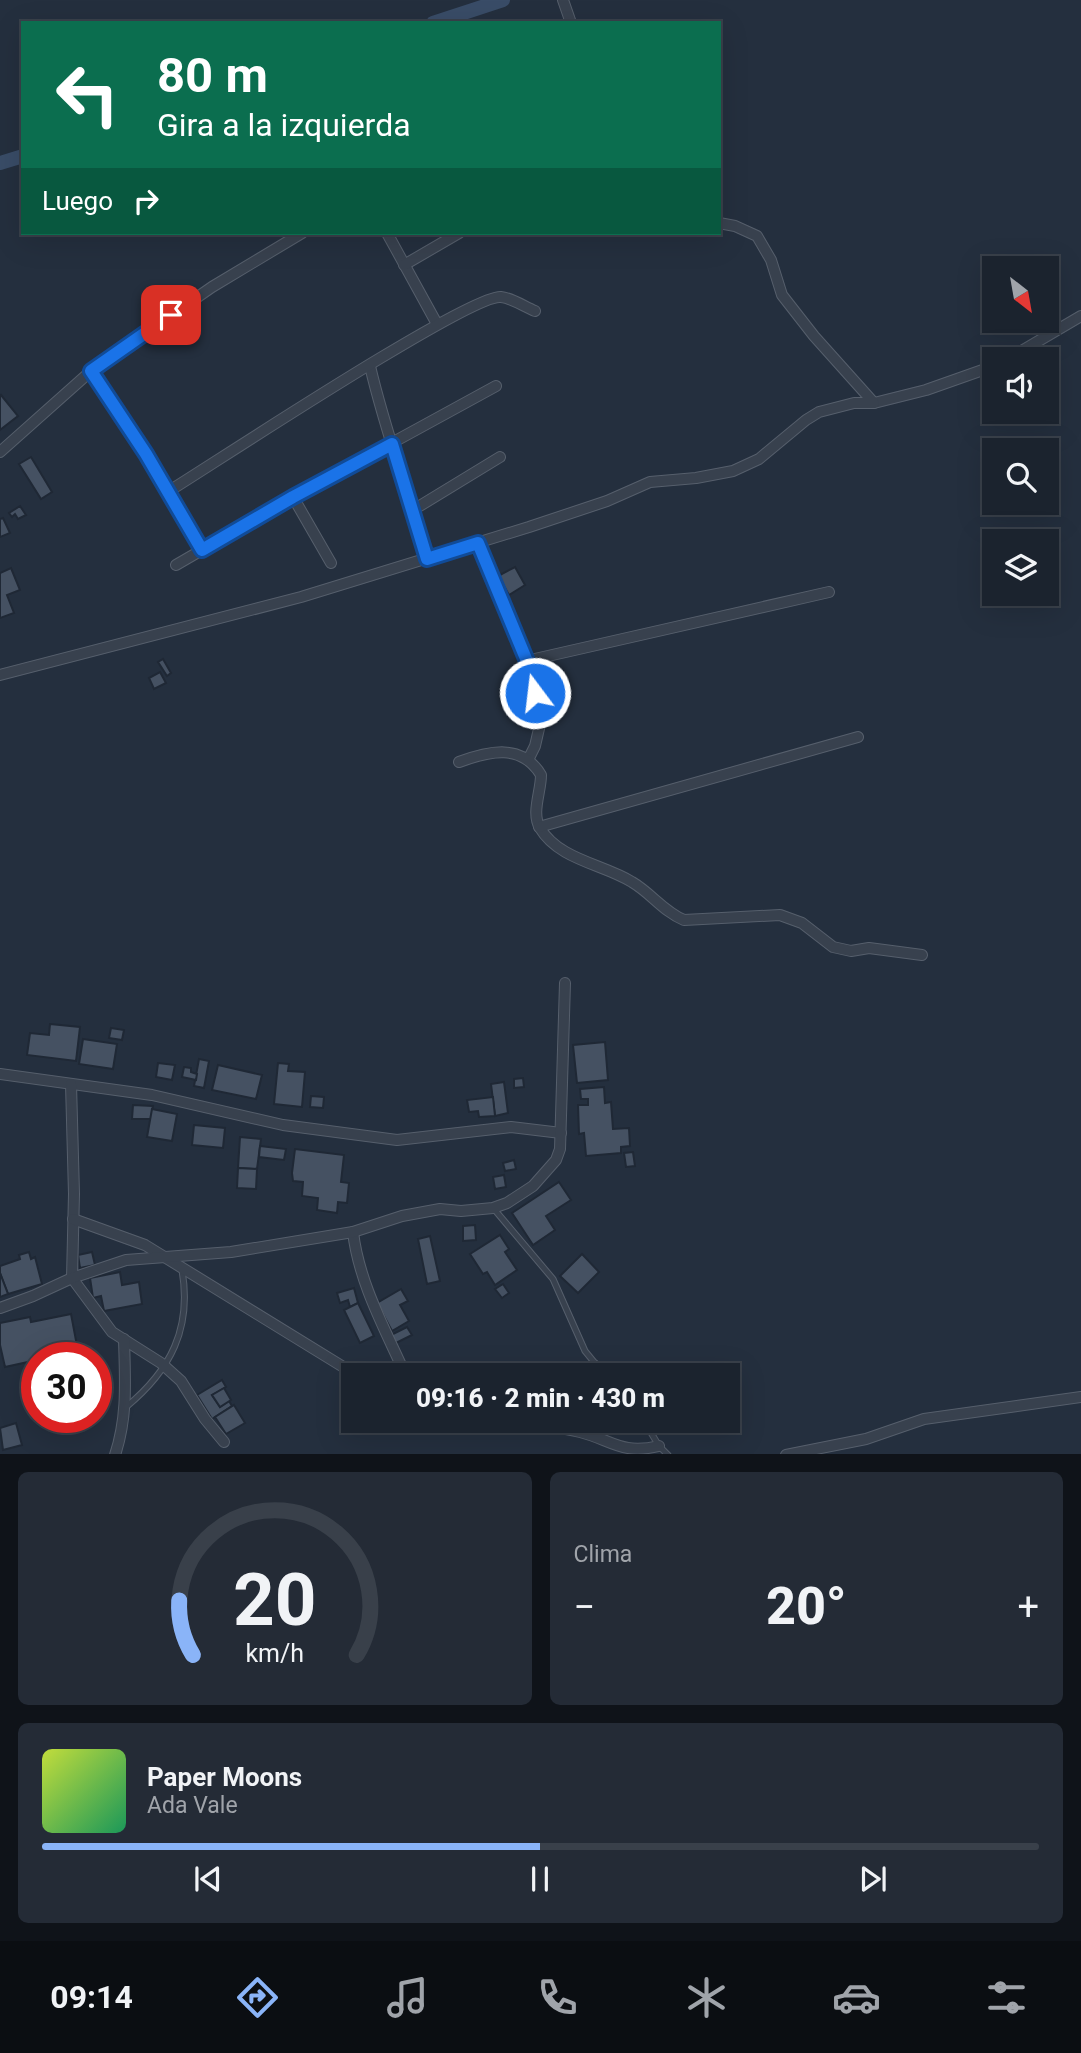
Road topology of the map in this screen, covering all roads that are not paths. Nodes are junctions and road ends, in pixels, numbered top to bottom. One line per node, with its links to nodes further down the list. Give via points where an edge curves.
1 (563, 0): 2 (street)
2 (570, 21)
3 (721, 223): 16 (street, via 757,236 771,260 782,295)
4 (299, 235): 14 (street, via 212,287)
5 (388, 235): 7 (street)
6 (456, 235): 7 (street)
7 (404, 265): 10 (street)
8 (535, 311): 10 (street, via 500,297)
9 (1081, 316): 11 (street)
10 (437, 324): 12 (street)
11 (1028, 347)
12 (370, 366): 17 (street); 20 (street)
13 (982, 370): 16 (street)
14 (91, 371): 18 (street); 20 (street)
15 (496, 386): 17 (street)
16 (874, 403): 23 (street, via 819,412 759,459 733,471 650,482 607,501)
17 (392, 444): 21 (street); 22 (street)
18 (0, 452)
19 (500, 457): 22 (street)
20 (169, 492): 24 (street)
21 (293, 497): 24 (street); 26 (street)
22 (413, 510): 25 (street)
23 (478, 543): 25 (street); 29 (street)
24 (202, 550): 27 (street)
25 (427, 559): 30 (street, via 301,597)
26 (331, 564)
27 (176, 565)
28 (829, 592): 29 (street)
29 (526, 661): 32 (street, via 541,720)
30 (0, 675)
31 (858, 737): 34 (street)
32 (528, 760): 33 (street, via 515,752 500,751); 34 (street, via 541,775 536,810)
33 (459, 762)
34 (539, 827): 35 (street, via 554,845 632,882 684,920 780,915 802,923 833,947)
35 (922, 956)
36 (565, 983): 39 (street)
37 (0, 1074): 38 (street)
38 (71, 1084): 39 (street, via 152,1095 283,1125 397,1140 511,1127); 41 (street)
39 (561, 1133): 40 (street, via 560,1150 548,1170 521,1196)
40 (493, 1208): 42 (street, via 440,1209); 49 (lane, via 553,1279 585,1351)
41 (73, 1219): 43 (street); 45 (street)
42 (353, 1232): 43 (street, via 232,1252); 48 (street, via 364,1281)
43 (166, 1257): 44 (street); 45 (street, via 126,1260)
44 (181, 1266): 50 (lane, via 184,1322); 51 (street)
45 (72, 1278): 46 (street); 47 (street, via 112,1332)
46 (0, 1308)
47 (124, 1339): 50 (street); 53 (street)
48 (400, 1363)
49 (595, 1363)
50 (164, 1365): 53 (lane); 56 (street, via 181,1381)
51 (341, 1365)
52 (1081, 1397): 59 (street, via 924,1419 866,1439)
53 (125, 1408): 58 (street)
54 (583, 1433): 57 (street, via 617,1448)
55 (652, 1433): 57 (lane)
56 (224, 1442)
57 (663, 1450)
58 (115, 1454)
59 (786, 1454)

